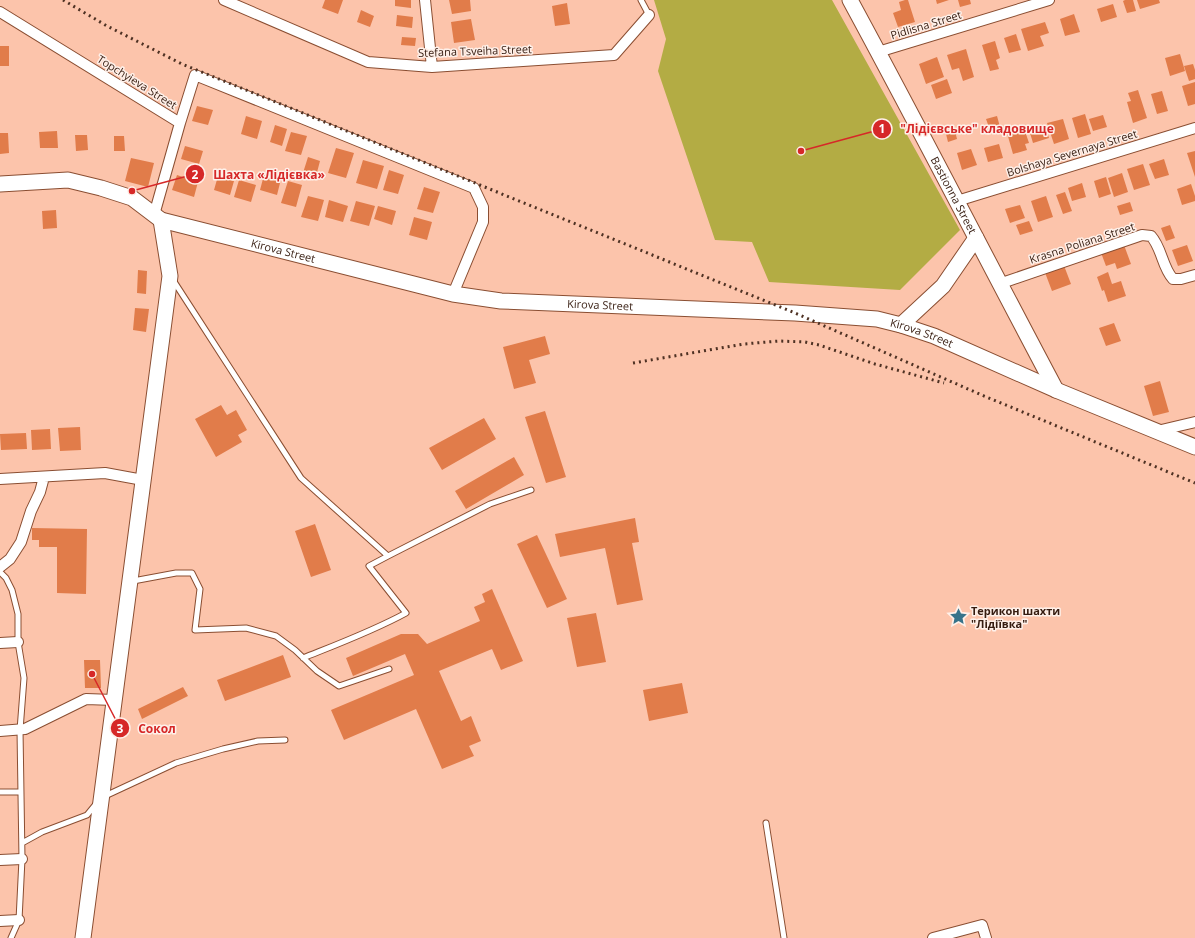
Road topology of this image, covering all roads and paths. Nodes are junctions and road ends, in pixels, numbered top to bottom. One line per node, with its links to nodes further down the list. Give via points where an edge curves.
1 (224, 0): 9 (street, Stefana Tsveiha Street, via 368,62)
2 (425, 0): 9 (street)
3 (641, 0): 7 (lane)
4 (850, 0): 8 (main road, Bastionna Street)
5 (1049, 0): 8 (street, Pidlisna Street)
6 (0, 12): 10 (street, Topchyieva Street)
7 (649, 15): 9 (street, Stefana Tsveiha Street, via 614,55)
8 (878, 52): 13 (main road, Bastionna Street)
9 (432, 67)
10 (180, 123): 14 (street, Topchyieva Street); 19 (street, via 195,75 474,188 483,207 482,222)
11 (1195, 128): 13 (street, Bolshaya Severnaya Street)
12 (0, 184): 14 (main road, Kirova Street, via 68,180 132,198)
13 (957, 201): 15 (main road, Bastionna Street)
14 (158, 217): 17 (main road); 19 (main road, Kirova Street)
15 (976, 238): 18 (main road, Bastionna Street); 20 (main road, via 943,286)
16 (1195, 275): 18 (street, Krasna Poliana Street, via 1172,279 1156,242 1151,236 1142,235)
17 (170, 276): 27 (main road); 29 (lane, via 301,478)
18 (999, 284): 21 (main road, Bastionna Street)
19 (453, 294): 20 (main road, Kirova Street, via 501,301 877,319)
20 (901, 325): 21 (main road, Kirova Street, via 934,336)
21 (1056, 390): 23 (main road, Kirova Street)
22 (1195, 422): 23 (street)
23 (1157, 432): 24 (main road, Kirova Street)
24 (1195, 448)
25 (44, 477): 26 (street); 27 (street, via 105,473); 30 (street, via 21,542 10,559)
26 (0, 479)
27 (143, 480): 32 (main road)
28 (531, 490): 29 (lane, via 490,504)
29 (388, 556): 35 (lane, via 369,566 406,613 387,624)
30 (0, 567)
31 (0, 572): 33 (lane, via 12,590 18,614)
32 (130, 581): 35 (lane, via 176,573 192,573 200,589 195,630 246,628 276,636); 37 (main road)
33 (18, 642): 34 (street); 38 (lane, via 24,678)
34 (0, 643)
35 (303, 658): 36 (lane, via 339,686)
36 (389, 670)
37 (114, 700): 38 (street, via 86,700); 43 (main road)
38 (20, 730): 39 (street); 42 (lane)
39 (0, 731)
40 (285, 740): 43 (lane, via 258,741 176,763)
41 (0, 792): 42 (lane)
42 (21, 792): 45 (lane)
43 (101, 798): 45 (lane, via 87,815 42,832); 51 (main road)
44 (766, 823): 52 (lane)
45 (22, 844): 46 (lane)
46 (22, 859): 47 (street); 48 (lane)
47 (0, 860)
48 (19, 920): 49 (street); 50 (lane)
49 (0, 921)
50 (11, 938)
51 (83, 938)
52 (784, 938)
53 (933, 938): 54 (street, via 982,925)
54 (986, 938)

